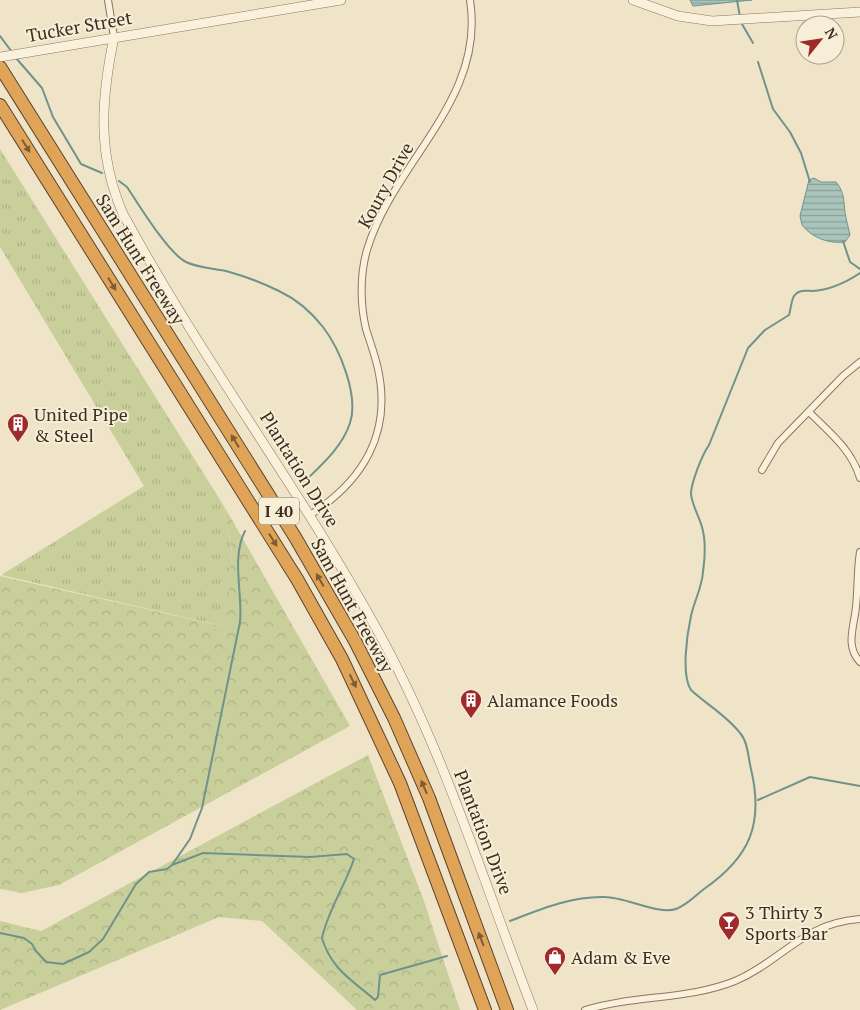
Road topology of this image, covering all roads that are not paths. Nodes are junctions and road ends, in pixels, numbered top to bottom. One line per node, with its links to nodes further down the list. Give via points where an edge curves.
1 (108, 0): 7 (street, Plantation Drive)
2 (341, 0): 5 (street, Tucker Street)
3 (470, 0): 15 (street, Koury Drive, via 470,46 462,80 448,110 382,213 367,250 363,311 378,366 382,406 374,443 343,491)
4 (633, 0): 6 (street, via 678,16 712,21)
5 (298, 4): 7 (street, Tucker Street)
6 (860, 12)
7 (114, 37): 8 (street, Tucker Street); 15 (street, Plantation Drive, via 102,122 106,162 116,198 143,250)
8 (0, 57)
9 (0, 67): 21 (highway, Sam Hunt Freeway / I 40, one-way to 9, via 429,798 355,641 295,537)
10 (0, 105): 20 (highway, Sam Hunt Freeway / I 40, one-way to 20, via 297,579 342,659 400,783)
11 (860, 362): 12 (street)
12 (809, 412): 13 (street, via 778,443); 14 (street, via 844,447)
13 (762, 470)
14 (860, 478)
15 (310, 515): 22 (street, Plantation Drive, via 376,627 406,688 458,808)
16 (860, 552): 17 (street)
17 (858, 607): 18 (street, via 850,635 854,656)
18 (860, 662)
19 (860, 919): 23 (street, via 832,924 810,933 748,974 722,986)
20 (486, 1010)
21 (508, 1010)
22 (533, 1010)
23 (585, 1010)

